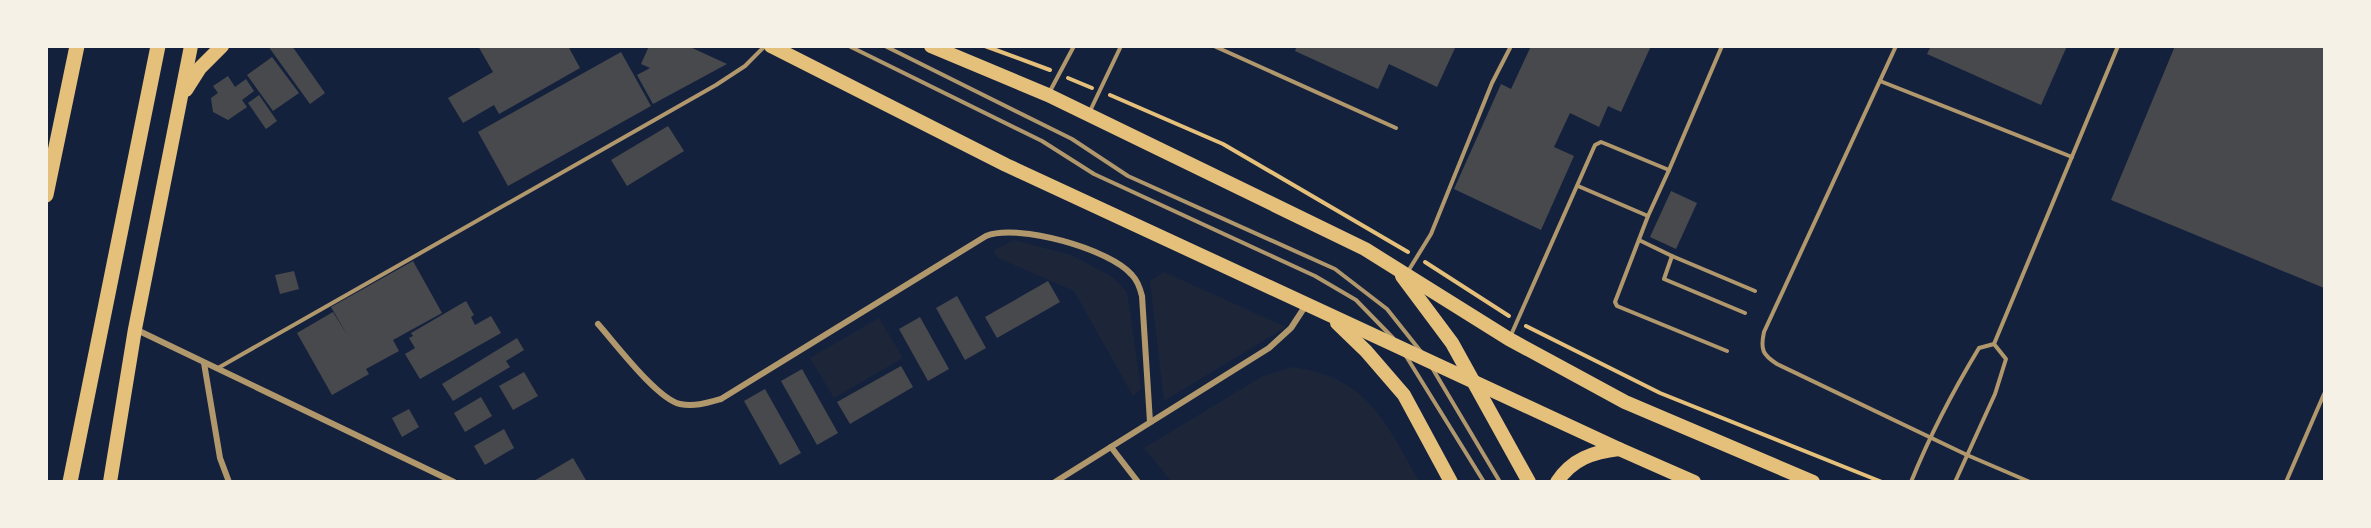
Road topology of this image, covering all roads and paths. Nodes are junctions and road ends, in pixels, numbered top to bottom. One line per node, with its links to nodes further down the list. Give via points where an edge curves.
1 (77, 46): 28 (highway)
2 (158, 46): 56 (highway)
3 (191, 46): 22 (main road)
4 (222, 46): 22 (main road, via 200,68)
5 (765, 46): 48 (lane, via 745,66 716,85)
6 (771, 46): 36 (main road, via 939,134)
7 (849, 46): 44 (lane, via 1035,137 1094,174 1344,292 1365,308)
8 (885, 46): 46 (lane, via 1072,139 1128,176 1335,269 1387,309)
9 (931, 46): 21 (main road)
10 (986, 46): 18 (path)
11 (1074, 46): 18 (lane)
12 (1121, 46): 20 (lane)
13 (1214, 46): 24 (lane)
14 (1511, 46): 32 (lane, via 1431,234)
15 (1722, 46): 26 (lane)
16 (1896, 46): 19 (lane)
17 (2118, 46): 25 (lane)
18 (1060, 74): 20 (path); 21 (lane)
19 (1880, 81): 25 (lane); 52 (lane, via 1764,332 1761,347 1765,356 1777,364)
20 (1100, 91): 23 (lane); 32 (path, via 1223,144)
21 (1048, 95): 23 (main road)
22 (179, 102): 41 (main road)
23 (1089, 114): 33 (main road)
24 (1396, 128)
25 (2072, 157): 43 (lane)
26 (1669, 170): 27 (lane, via 1601,142 1595,145); 29 (lane)
27 (1578, 186): 29 (lane); 39 (lane)
28 (46, 195)
29 (1648, 216): 30 (lane)
30 (1640, 240): 31 (lane); 45 (lane, via 1615,302 1617,306)
31 (1672, 256): 35 (lane); 37 (lane, via 1664,279)
32 (1416, 257): 34 (lane); 39 (path)
33 (1390, 262): 34 (main road); 49 (main road, via 1432,314)
34 (1407, 273): 42 (main road)
35 (1755, 291)
36 (1306, 305): 38 (main road); 51 (street, via 1292,328 1269,348)
37 (1745, 313)
38 (1329, 316): 44 (main road); 62 (main road, via 1399,388)
39 (1516, 320): 42 (lane); 69 (path, via 1660,393)
40 (598, 324): 51 (street, via 664,397 680,404 700,405 721,399 986,236 1008,232 1034,234 1096,254 1125,268 1136,280 1142,296)
41 (135, 329): 47 (street); 57 (main road)
42 (1509, 339): 68 (main road, via 1625,402)
43 (1994, 344): 52 (lane, via 1979,348); 55 (lane, via 2006,359)
44 (1401, 348): 46 (main road); 63 (lane)
45 (1727, 351)
46 (1426, 359): 49 (main road); 64 (lane)
47 (204, 363): 48 (street); 58 (street, via 220,458)
48 (216, 369): 59 (street)
49 (1474, 382): 54 (main road); 65 (main road)
50 (2325, 394): 73 (lane)
51 (1150, 422): 53 (street)
52 (1930, 436): 55 (lane); 70 (lane)
53 (1111, 447): 60 (street); 61 (street)
54 (1618, 449): 66 (main road, via 1581,459); 67 (main road)
55 (1967, 455): 71 (lane); 72 (lane)
56 (70, 482)
57 (110, 482)
58 (229, 482)
59 (454, 482)
60 (1055, 482)
61 (1138, 482)
62 (1451, 482)
63 (1484, 482)
64 (1500, 482)
65 (1529, 482)
66 (1557, 482)
67 (1694, 482)
68 (1813, 482)
69 (1882, 482)
70 (1911, 482)
71 (1955, 482)
72 (2030, 482)
73 (2286, 482)

